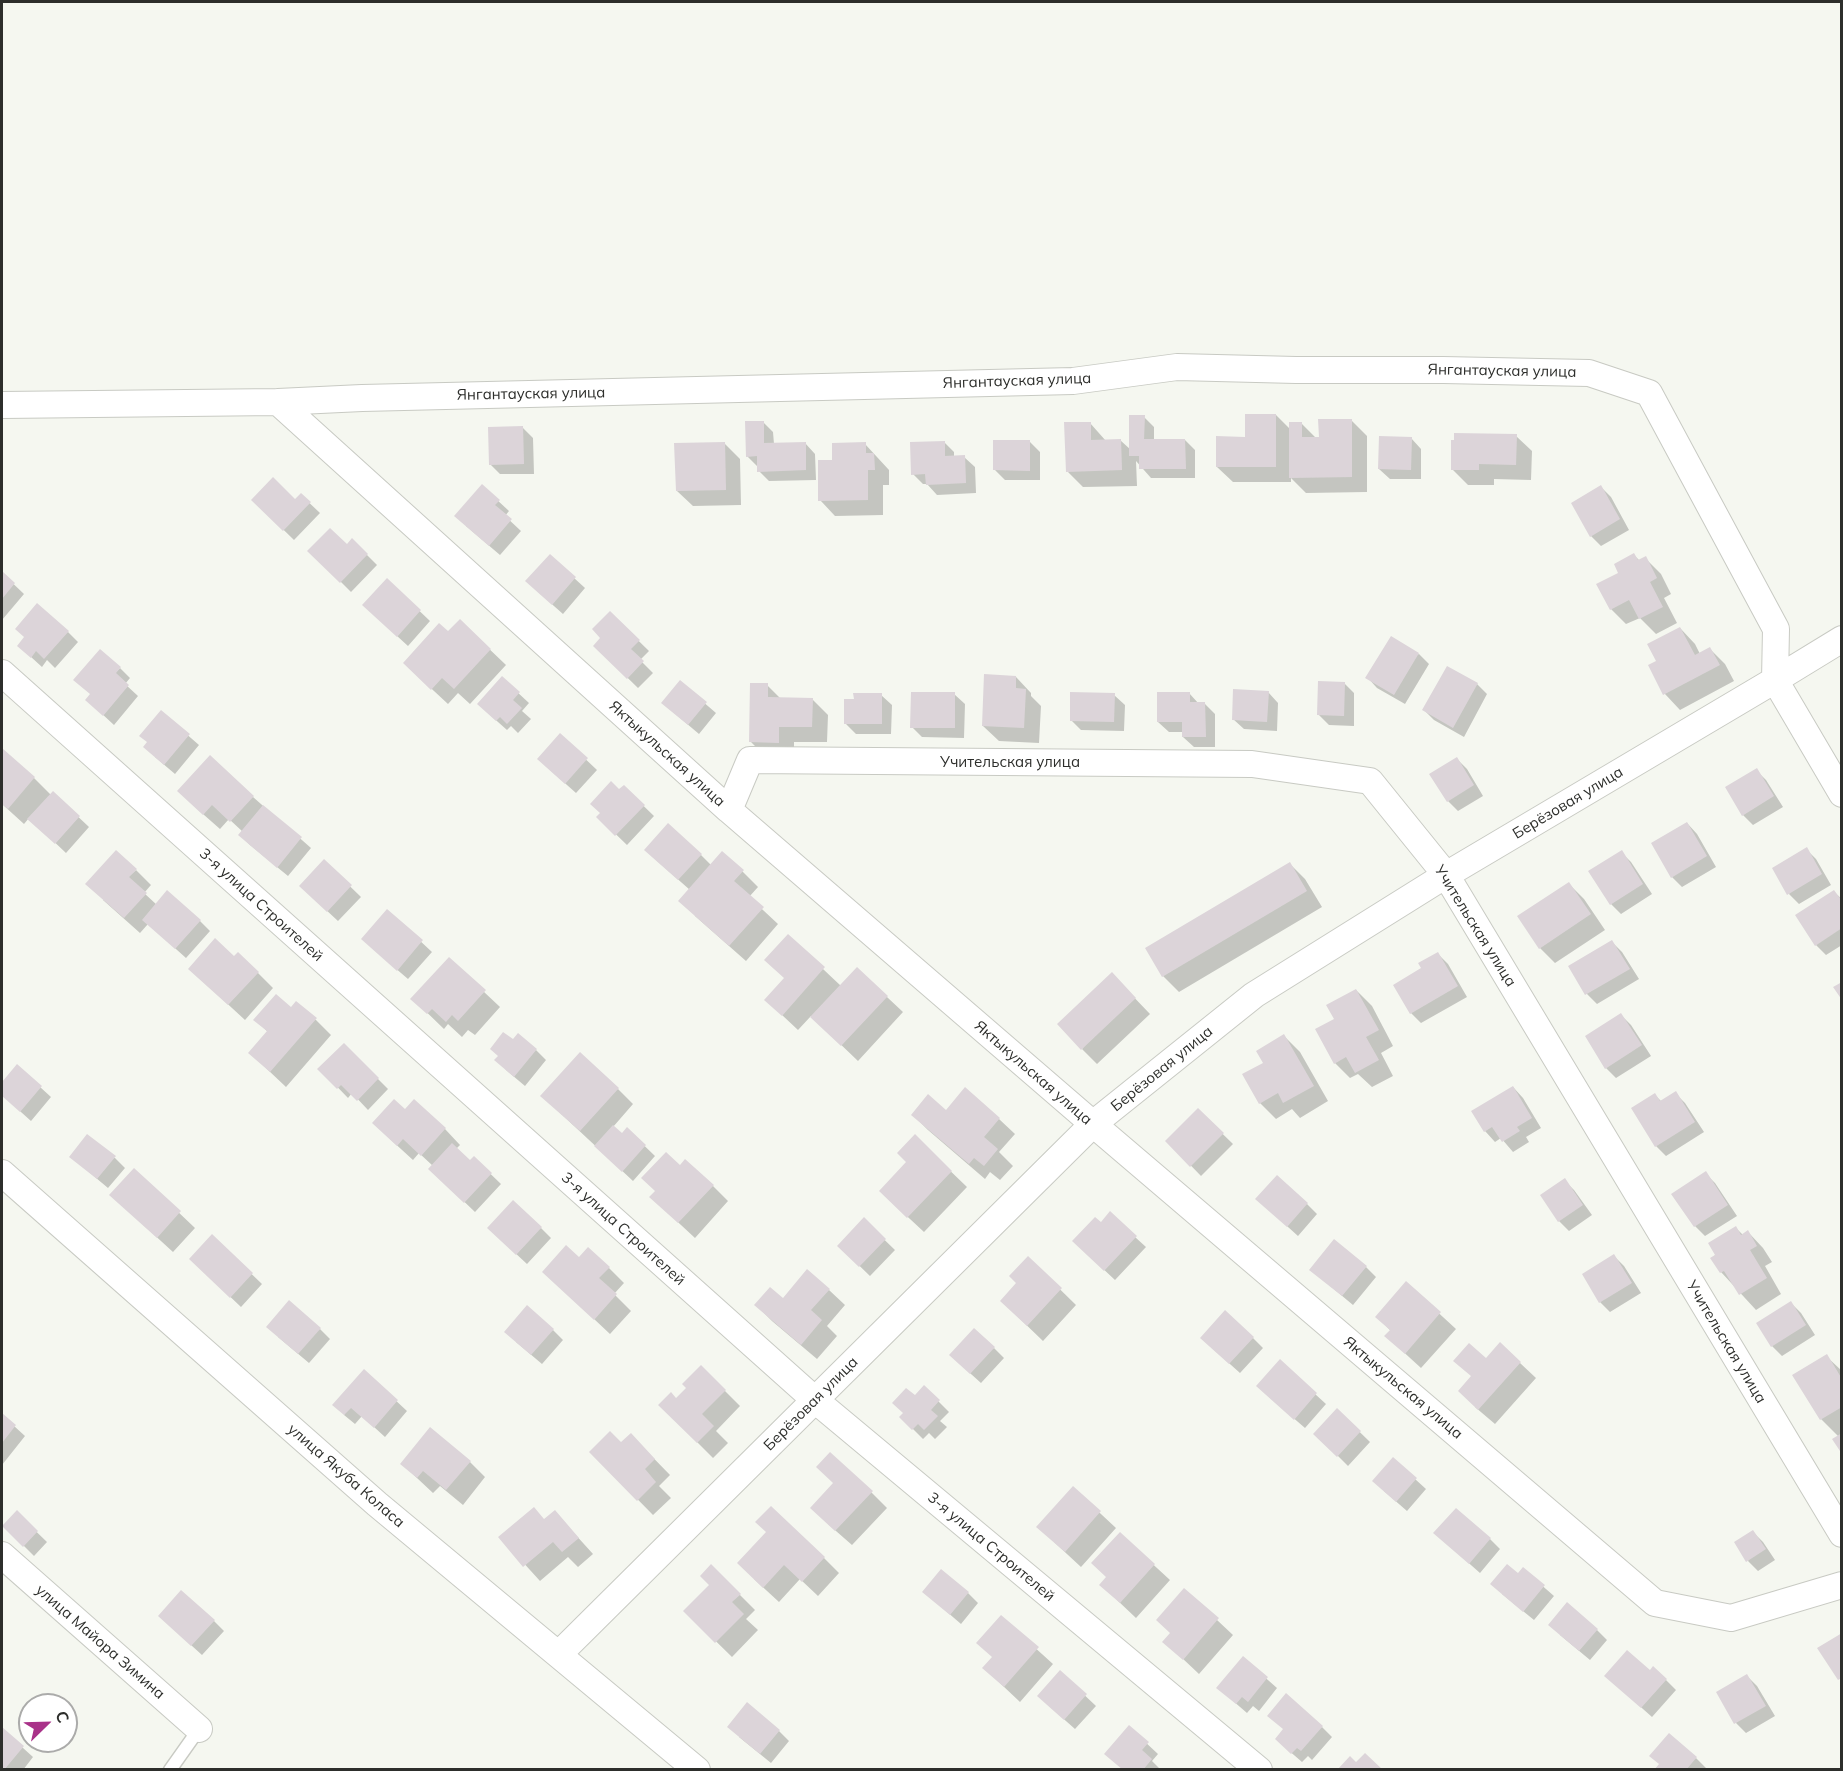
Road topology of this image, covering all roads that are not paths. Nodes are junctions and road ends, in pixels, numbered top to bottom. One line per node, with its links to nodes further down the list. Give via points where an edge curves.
1 (278, 402): 2 (street, Янгантауская улица); 5 (street, Янгантауская улица, via 1073,381 1177,367 1589,373 1649,393 1776,629); 7 (street, Яктыкульская улица)
2 (2, 405)
3 (1842, 639): 5 (street, Берёзовая улица)
4 (2, 673): 11 (street, 3-я улица Строителей)
5 (1775, 680): 6 (street); 8 (street, Берёзовая улица)
6 (1842, 794)
7 (729, 810): 8 (street, Учительская улица, via 750,760 1252,764 1370,781); 9 (street, Яктыкульская улица)
8 (1446, 875): 9 (street, Берёзовая улица, via 1254,995); 12 (street, Учительская улица)
9 (1093, 1124): 11 (street, Берёзовая улица); 14 (street, Яктыкульская улица, via 1654,1603 1731,1618)
10 (2, 1173): 15 (street, улица Якуба Коласа, via 377,1504)
11 (815, 1400): 15 (street, Берёзовая улица); 19 (street, 3-я улица Строителей)
12 (1842, 1534)
13 (2, 1555): 16 (street, улица Майора Зимина)
14 (1842, 1585)
15 (559, 1654): 18 (street, улица Якуба Коласа)
16 (199, 1729): 17 (lane)
17 (170, 1770)
18 (697, 1770)
19 (1259, 1770)

